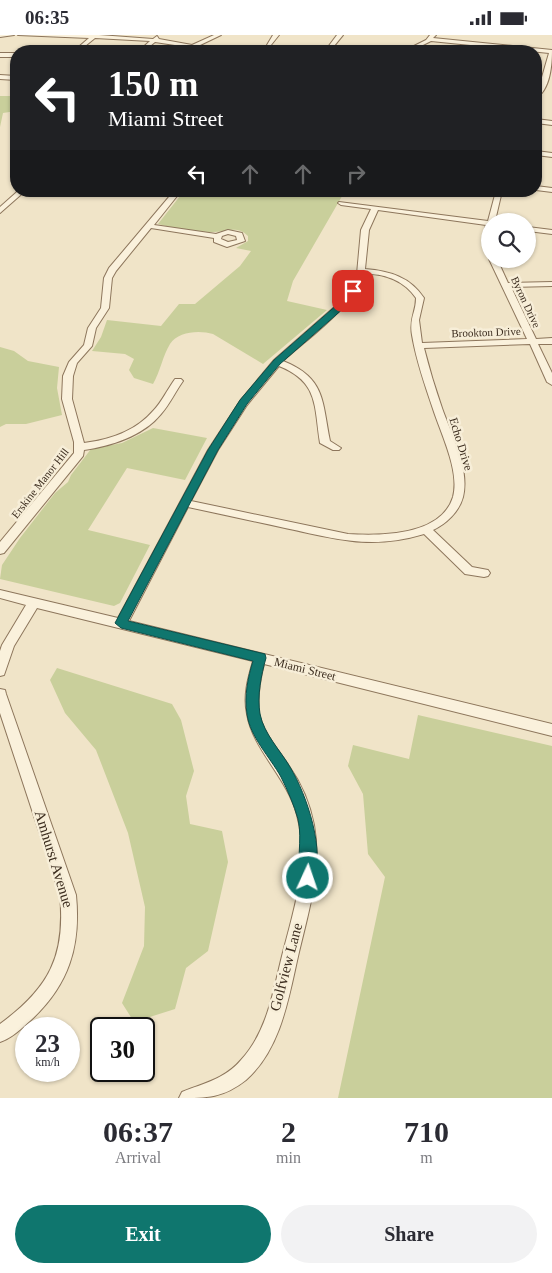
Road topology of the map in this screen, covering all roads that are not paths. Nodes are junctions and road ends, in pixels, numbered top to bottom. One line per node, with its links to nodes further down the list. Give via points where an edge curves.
1 (0, 35): 2 (street)
2 (11, 35)
3 (20, 35): 8 (street)
4 (160, 35): 10 (street)
5 (218, 35): 15 (street)
6 (276, 35): 11 (street)
7 (340, 35): 16 (street)
8 (95, 36): 10 (street); 12 (street)
9 (431, 37): 17 (street); 18 (street)
10 (155, 40): 13 (street); 14 (street)
11 (269, 44)
12 (84, 45)
13 (149, 45)
14 (188, 45)
15 (196, 45)
16 (332, 45)
17 (417, 45)
18 (510, 45)
19 (552, 52): 20 (street)
20 (549, 72): 21 (street)
21 (542, 90)
22 (15, 197): 27 (street)
23 (173, 197): 30 (street, Erskine Manor Hill)
24 (498, 197): 28 (street)
25 (340, 203): 26 (street)
26 (375, 208): 29 (street); 35 (street, via 365,230)
27 (0, 211)
28 (493, 213)
29 (481, 222)
30 (149, 226): 33 (street); 44 (street, Erskine Manor Hill, via 108,278 105,308 92,328 88,346 69,369 67,399)
31 (536, 230): 32 (street)
32 (552, 232)
33 (217, 237)
34 (498, 268): 37 (street, Byron Drive)
35 (361, 271): 40 (street, Echo Drive, via 396,277 414,289 420,302 415,317); 41 (street, via 353,291 342,305)
36 (552, 284): 37 (street)
37 (506, 285): 39 (street, Byron Drive)
38 (552, 341): 39 (street, Brookton Drive)
39 (532, 342): 40 (street, Brookton Drive); 43 (street, Byron Drive)
40 (420, 346): 47 (street, Echo Drive, via 459,477 454,503 444,517)
41 (277, 362): 45 (street, via 311,380 325,443); 46 (street, via 228,425)
42 (178, 381): 44 (street, via 165,404 144,423 111,441)
43 (552, 382)
44 (80, 447): 48 (street, Erskine Manor Hill, via 71,466)
45 (336, 448)
46 (186, 503): 47 (street, Echo Drive, via 360,539 392,539); 52 (street)
47 (426, 530): 49 (street, via 470,571)
48 (0, 550)
49 (484, 573)
50 (0, 594): 51 (street, Miami Street)
51 (34, 602): 52 (street, Miami Street); 54 (street, via 8,645)
52 (121, 623): 53 (street, Miami Street)
53 (260, 658): 56 (street, Miami Street); 58 (street, Golfview Lane, via 254,679 253,714 265,742 301,803 310,867 275,1014 262,1047 238,1076 206,1094)
54 (0, 671)
55 (0, 694): 57 (street, Amhurst Avenue, via 68,895 71,915 69,942 54,980 29,1012)
56 (552, 730)
57 (0, 1034)
58 (188, 1098)

